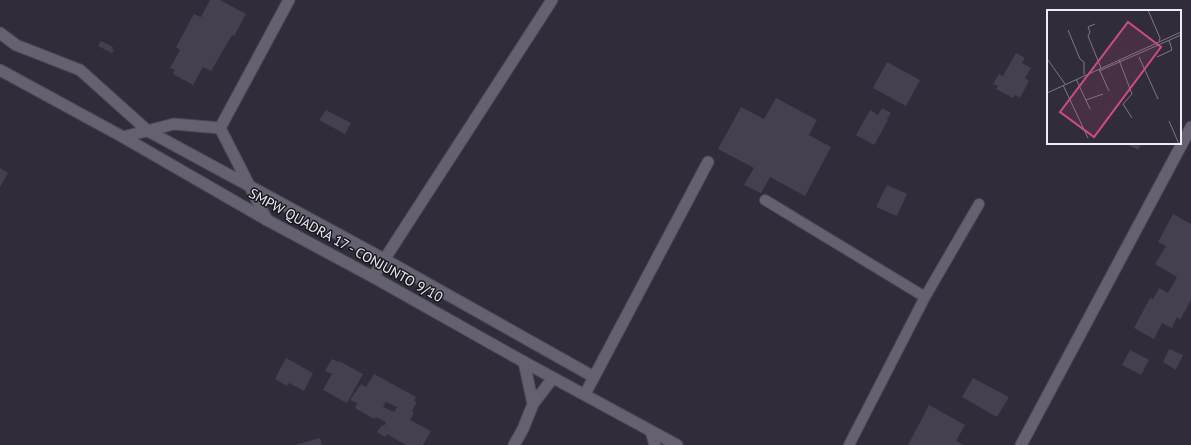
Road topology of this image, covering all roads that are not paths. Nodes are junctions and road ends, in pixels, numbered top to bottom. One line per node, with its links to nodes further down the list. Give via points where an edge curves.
1 (290, 0): 6 (street)
2 (552, 0): 14 (street)
3 (0, 33): 7 (street, via 16,45 80,70)
4 (0, 70): 8 (street, SMPW QUADRA 17 - CONJUNTO 9/10)
5 (1191, 127): 27 (street)
6 (220, 128): 7 (street, via 174,124); 10 (street)
7 (148, 131): 8 (street); 10 (street)
8 (122, 137): 13 (street, SMPW QUADRA 17 - CONJUNTO 9/10)
9 (708, 162): 18 (street)
10 (250, 186): 13 (street); 14 (street)
11 (765, 200): 16 (lane)
12 (979, 204): 16 (lane)
13 (267, 220): 15 (street, SMPW QUADRA 17 - CONJUNTO 9/10)
14 (384, 259): 15 (street); 18 (street)
15 (373, 277): 17 (street, SMPW QUADRA 17 - CONJUNTO 9/10)
16 (925, 297): 26 (lane)
17 (524, 362): 19 (street, SMPW QUADRA 17 - CONJUNTO 9/10); 21 (street)
18 (594, 377): 20 (street)
19 (553, 378): 20 (street, SMPW QUADRA 17 - CONJUNTO 9/10); 21 (street)
20 (585, 394): 22 (street, SMPW QUADRA 17 - CONJUNTO 9/10)
21 (534, 404): 23 (street)
22 (651, 430): 24 (street); 25 (street, SMPW QUADRA 17 - CONJUNTO 9/10)
23 (514, 445)
24 (655, 445)
25 (677, 445)
26 (849, 445)
27 (1021, 445)

